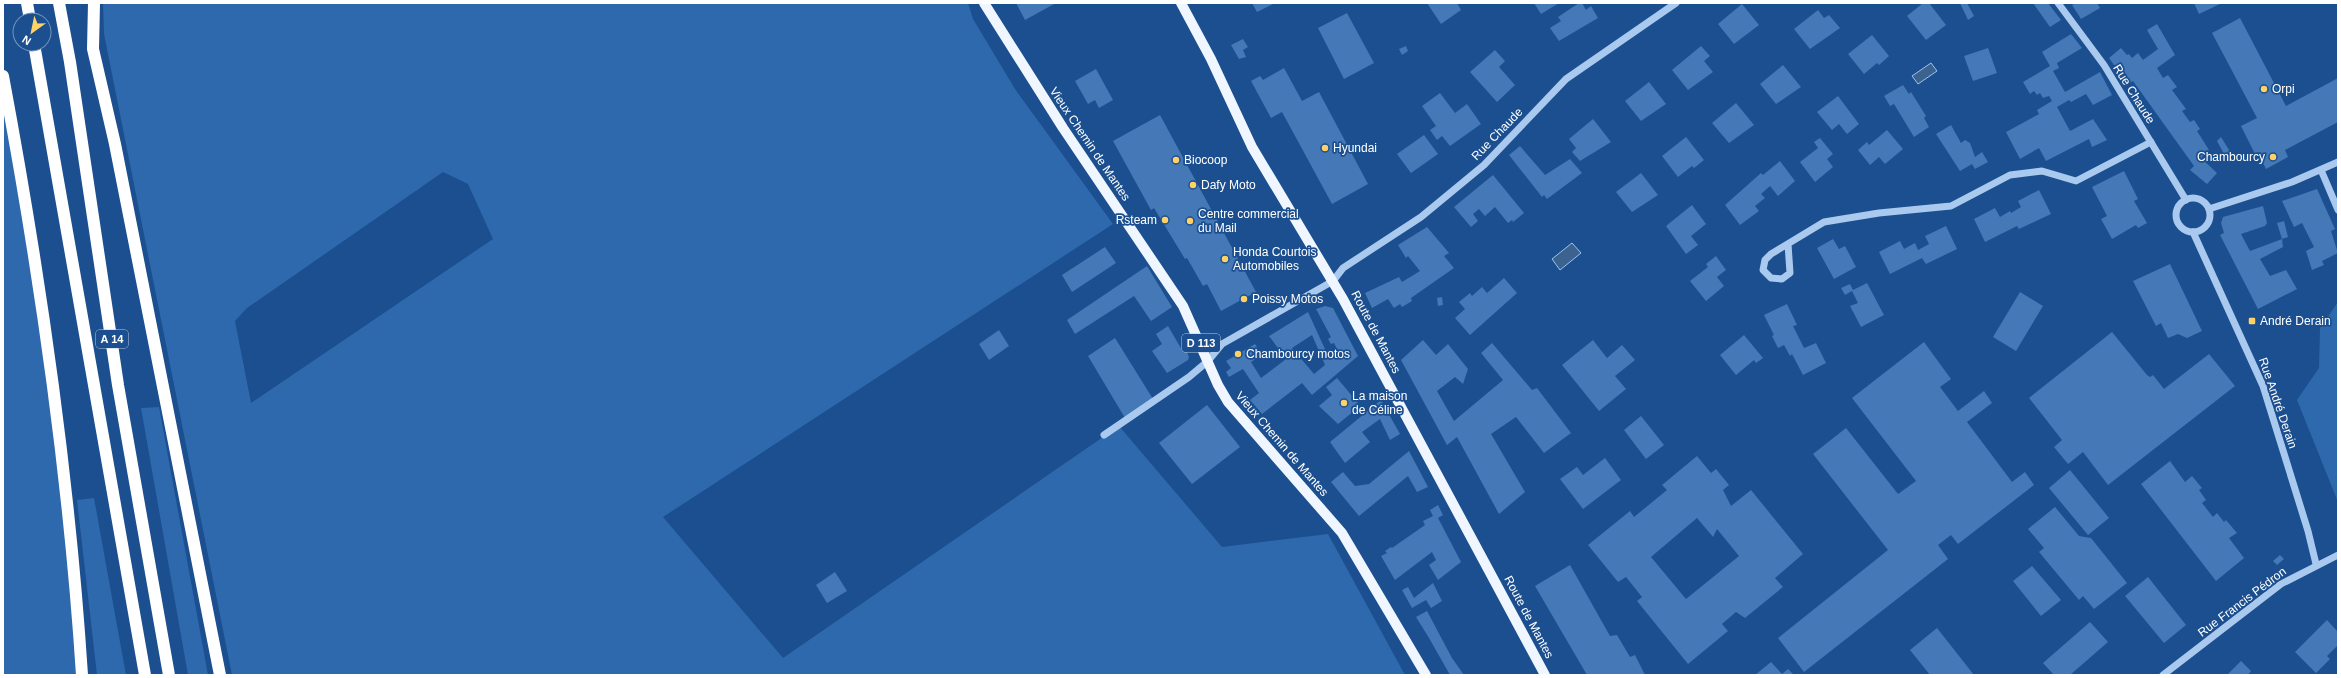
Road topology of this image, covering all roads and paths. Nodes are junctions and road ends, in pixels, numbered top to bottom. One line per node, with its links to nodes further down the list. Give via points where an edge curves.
1 (59, 3): 24 (highway, A 14, via 121,400)
2 (94, 3): 25 (highway, via 93,49 115,144)
3 (984, 3): 18 (main road, Vieux Chemin de Mantes / D 113, via 1046,102 1183,306)
4 (1181, 3): 17 (main road, Route de Mantes, via 1211,58 1252,147)
5 (1676, 3): 17 (street, Rue Chaude, via 1566,79 1484,165 1421,217 1343,268)
6 (2058, 3): 9 (street, Rue Chaude, via 2104,65)
7 (35, 52): 23 (highway, A 14)
8 (3, 76): 22 (highway, via 41,302 75,577)
9 (2151, 142): 12 (street, Rue Chaude); 16 (street, via 2076,180 2042,171 2010,175 1951,206 1879,213 1824,222)
10 (2338, 162): 11 (street)
11 (2321, 170): 13 (street); 14 (street)
12 (2186, 200): 13 (street, via 2197,199); 15 (street, via 2178,207 2176,219 2182,228)
13 (2209, 209): 15 (street, via 2207,224 2199,231)
14 (2338, 210)
15 (2193, 232): 21 (street, Rue André Derain, via 2262,386)
16 (1788, 244): 16 (street, via 1790,273 1782,279 1771,278 1763,270 1765,260)
17 (1333, 281): 18 (street, Rue Chaude, via 1222,344); 27 (main road, Route de Mantes)
18 (1208, 361): 19 (street, Rue Chaude, via 1189,377); 26 (main road, Vieux Chemin de Mantes / D 113, via 1218,385 1232,407 1342,534)
19 (1104, 435)
20 (2338, 555): 21 (street, Rue Francis Pédron)
21 (2316, 564): 28 (street, Rue Francis Pédron, via 2281,584)
22 (82, 675)
23 (145, 675)
24 (169, 675)
25 (220, 675)
26 (1426, 675)
27 (1545, 675)
28 (2163, 675)

